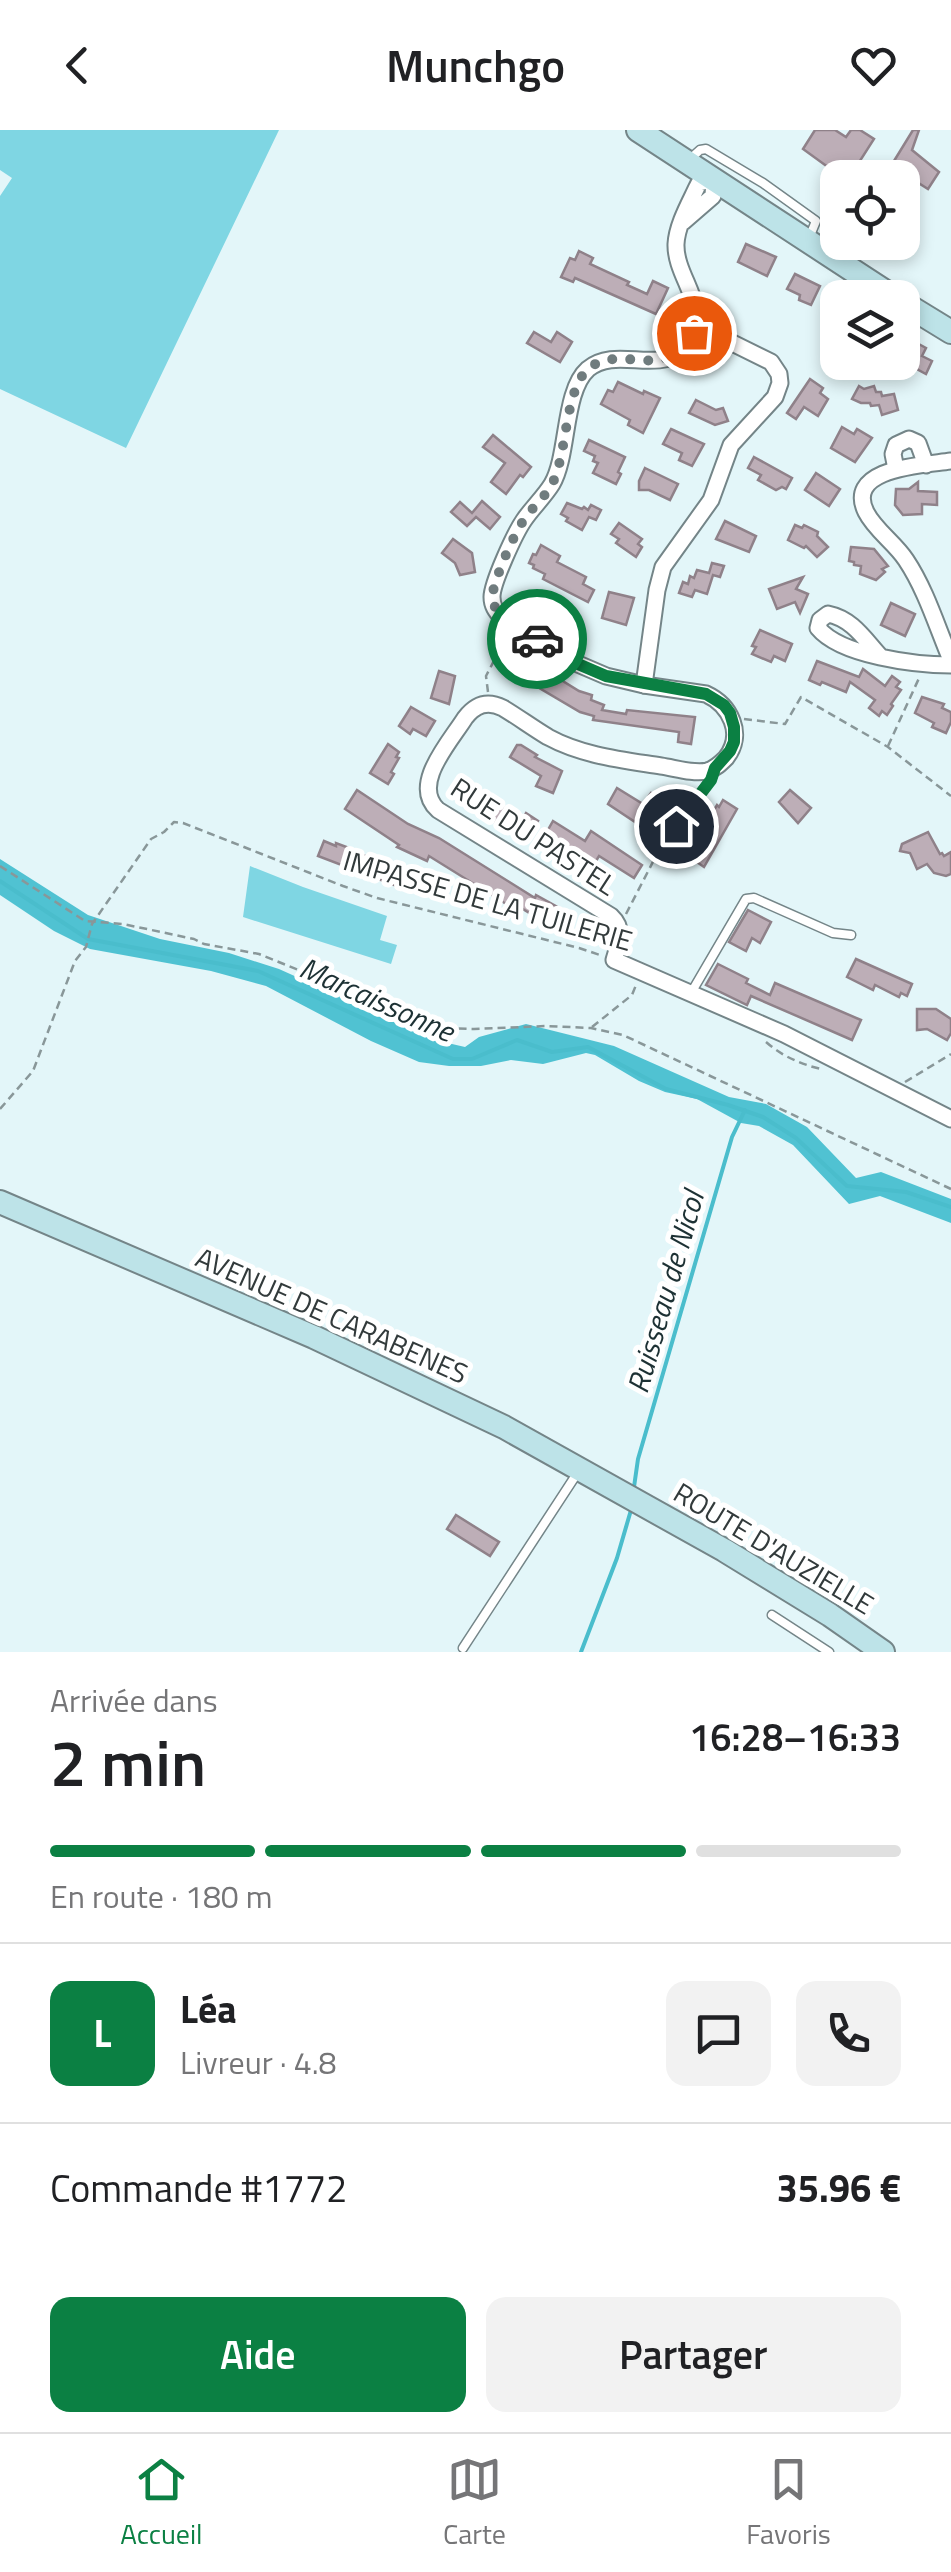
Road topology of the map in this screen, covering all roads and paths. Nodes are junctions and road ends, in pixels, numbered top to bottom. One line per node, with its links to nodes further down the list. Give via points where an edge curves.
1 (630, 130): 3 (street)
2 (638, 130): 3 (street)
3 (700, 178): 4 (street); 4 (lane, via 700,150 712,151 811,216 816,221); 7 (street, via 677,252)
4 (807, 242): 5 (street)
5 (867, 280)
6 (920, 313): 8 (street)
7 (696, 325): 12 (street, via 672,358 607,360 582,376 554,480 520,528 494,588 492,604); 16 (street, via 771,362 780,383 731,445 710,500 663,567)
8 (951, 332)
9 (951, 462): 10 (street)
10 (926, 465): 11 (street); 11 (street, via 918,443 909,439 896,445)
11 (896, 470): 14 (street, via 872,478 864,503 913,571)
12 (514, 625): 16 (street, via 592,671); 17 (path, via 486,676)
13 (881, 657): 15 (street)
14 (951, 662): 15 (street)
15 (924, 665): 19 (path)
16 (644, 685): 18 (street, via 706,694)
17 (490, 704): 20 (street, via 590,753 696,772); 25 (street, RUE DU PASTEL, via 471,710 430,774 431,804)
18 (732, 720): 19 (path, via 786,724 801,697); 20 (street, via 730,751)
19 (888, 748): 21 (path)
20 (715, 768): 22 (lane)
21 (951, 796)
22 (676, 826): 25 (path)
23 (0, 866): 24 (path)
24 (93, 922): 27 (path, IMPASSE DE LA TUILERIE, via 151,839 174,822 376,898); 30 (path, via 259,954 438,1028); 33 (path, via 33,1070)
25 (618, 922): 27 (street, RUE DU PASTEL)
26 (851, 935): 29 (lane, via 746,899)
27 (614, 960): 28 (street, IMPASSE DE LA TUILERIE)
28 (643, 972): 29 (street, IMPASSE DE LA TUILERIE); 30 (path, via 632,995)
29 (691, 993): 32 (street, IMPASSE DE LA TUILERIE)
30 (591, 1028): 35 (path, via 623,1035)
31 (951, 1054): 32 (path)
32 (893, 1090): 34 (street, IMPASSE DE LA TUILERIE)
33 (0, 1110)
34 (951, 1119)
35 (951, 1189)
36 (0, 1202): 37 (street, AVENUE DE CARABENES, via 400,1376)
37 (581, 1468): 38 (street, AVENUE DE CARABENES); 40 (lane)
38 (632, 1497): 42 (street, ROUTE D'AUZIELLE)
39 (772, 1615): 41 (lane)
40 (463, 1648)
41 (829, 1652)
42 (883, 1652)

